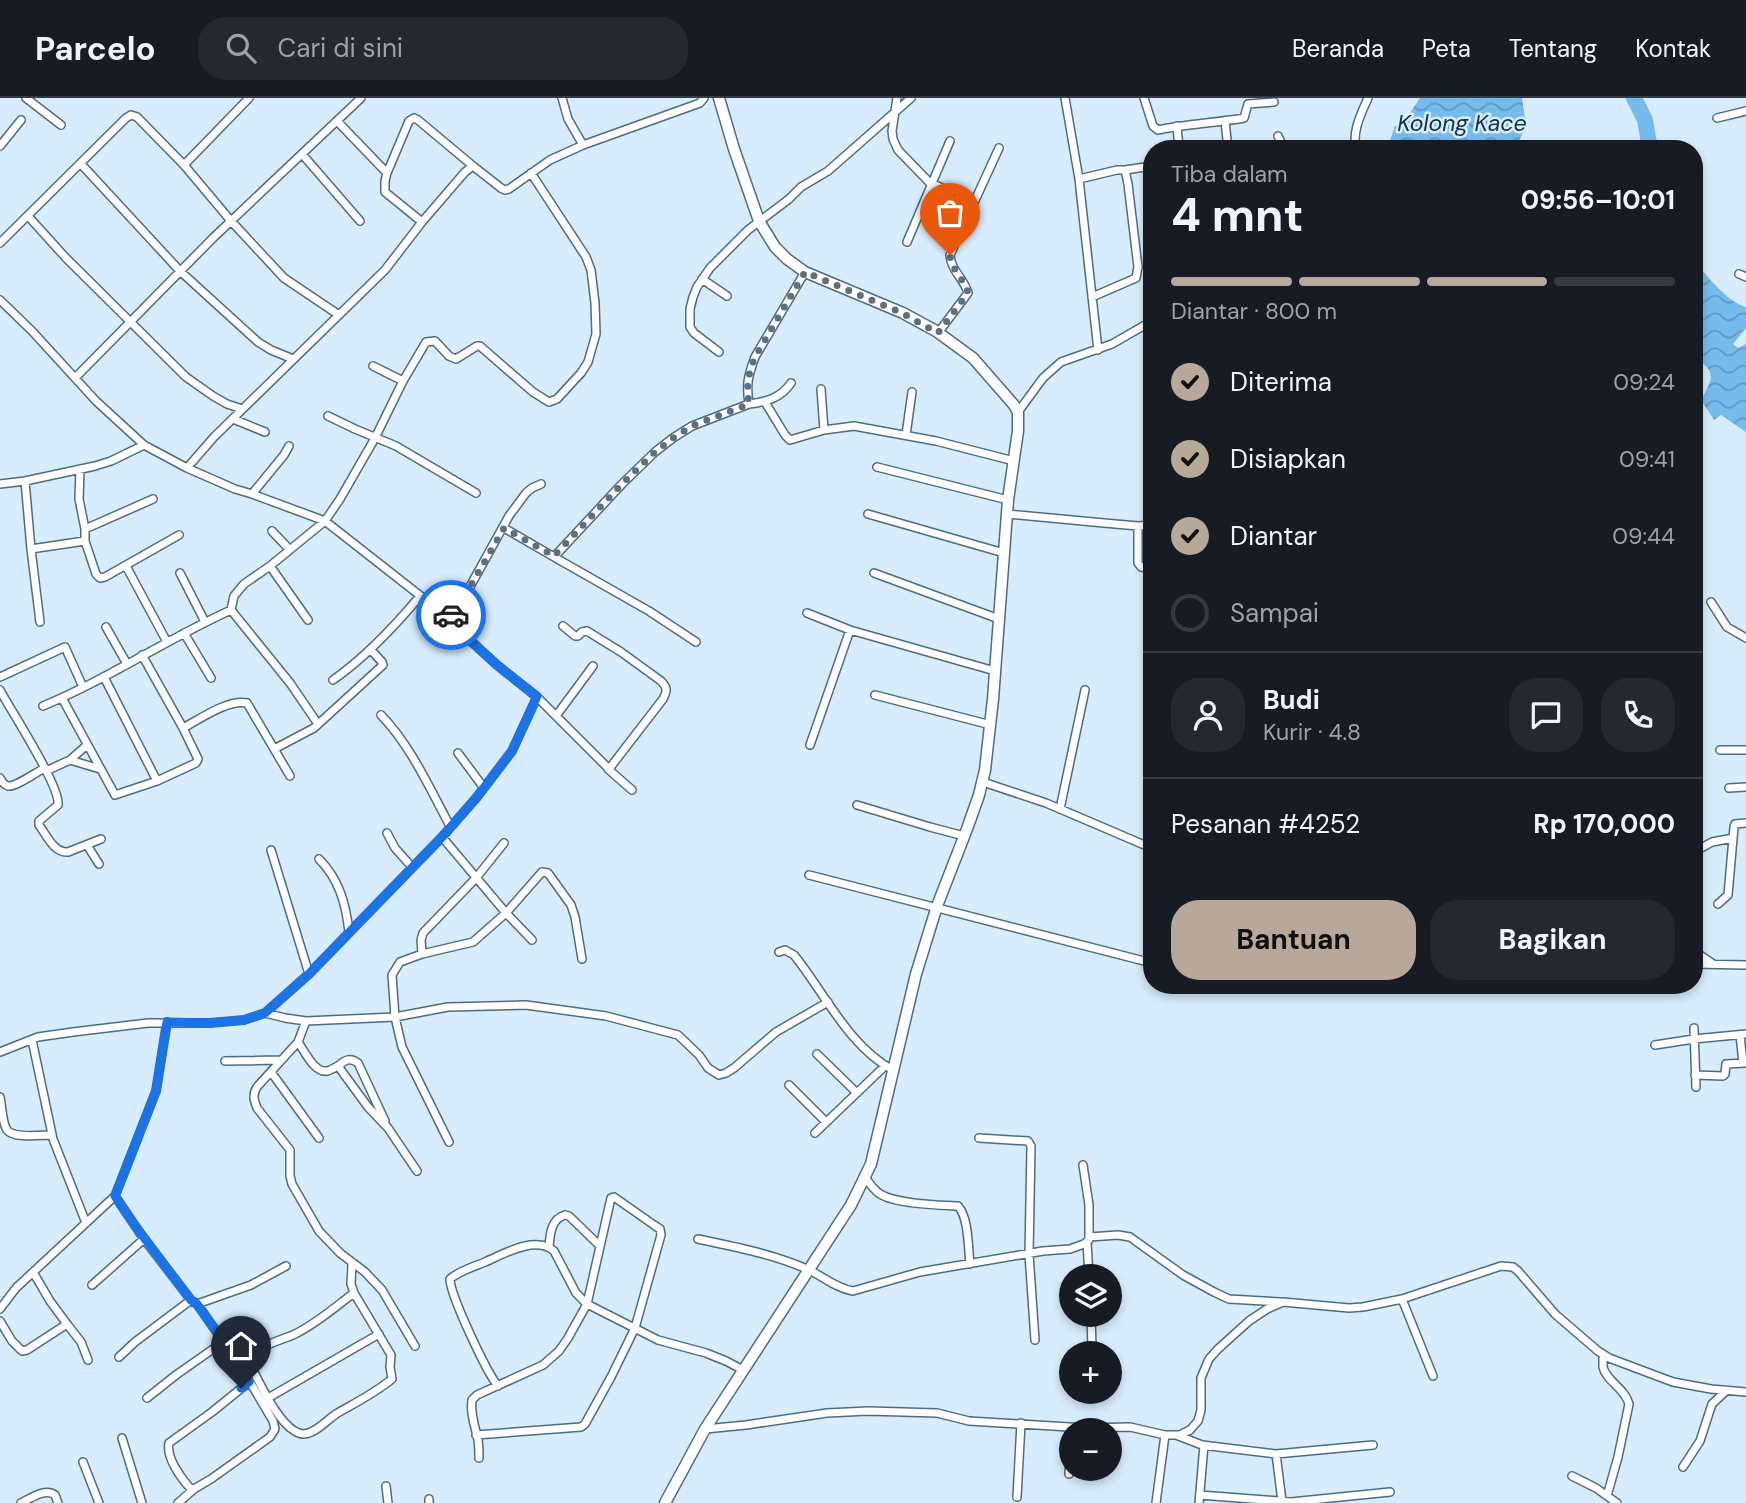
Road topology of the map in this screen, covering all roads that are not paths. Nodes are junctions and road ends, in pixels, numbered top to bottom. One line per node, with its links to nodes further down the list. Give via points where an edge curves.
1 (26, 98): 19 (street)
2 (248, 98): 32 (street)
3 (361, 98): 17 (street)
4 (562, 98): 27 (street)
5 (704, 98): 27 (street, via 701,103)
6 (719, 98): 44 (street)
7 (897, 98): 14 (street)
8 (911, 98): 14 (street)
9 (1065, 98): 38 (street)
10 (1144, 98): 20 (street, via 1155,128)
11 (1368, 98): 25 (street)
12 (1274, 102): 18 (street, via 1248,104 1245,117)
13 (1746, 111): 15 (street)
14 (895, 113): 39 (street, via 892,131 898,150); 44 (street, via 828,172)
15 (1717, 118)
16 (21, 120): 28 (street)
17 (337, 121): 30 (street); 36 (street)
18 (1225, 121): 20 (street); 23 (street)
19 (61, 125)
20 (1177, 126): 22 (street)
21 (1278, 136): 24 (street)
22 (1178, 140)
23 (1227, 140)
24 (1280, 140)
25 (1354, 140)
26 (950, 141): 39 (street)
27 (583, 145): 37 (street)
28 (0, 146)
29 (999, 148): 40 (street)
30 (302, 154): 42 (street); 43 (street)
31 (81, 164): 32 (street, via 131,116); 41 (street); 48 (street)
32 (184, 166): 42 (street)
33 (473, 166): 36 (street, via 414,118); 37 (street, via 505,190); 45 (street)
34 (1143, 167): 35 (street)
35 (1125, 170): 38 (street); 52 (street, via 1138,273 1129,282)
36 (387, 173): 45 (street, via 384,192)
37 (531, 173): 63 (street, via 591,270 596,334 581,373 549,402 480,346 456,359 431,341 423,344)
38 (1079, 179): 52 (street)
39 (933, 184): 40 (street); 46 (street)
40 (974, 203): 57 (street, via 950,255 968,293)
41 (28, 216): 47 (street); 55 (street)
42 (231, 221): 48 (street); 54 (street, via 284,278)
43 (360, 221)
44 (759, 221): 49 (street, via 775,247); 50 (street)
45 (422, 222): 54 (street, via 385,270)
46 (907, 242)
47 (0, 243)
48 (180, 271): 55 (street); 60 (street, via 258,342)
49 (805, 272): 57 (street); 68 (street, via 755,357 746,387)
50 (702, 279): 51 (street); 59 (street, via 690,309 690,327)
51 (727, 296)
52 (1092, 297): 58 (street)
53 (0, 300): 62 (street)
54 (339, 315): 60 (street)
55 (130, 322): 62 (street); 69 (street, via 199,387)
56 (1143, 326): 58 (street)
57 (938, 333): 70 (street, via 973,358)
58 (1098, 350): 70 (street, via 1061,362 1042,378)
59 (719, 352)
60 (293, 359): 69 (street)
61 (373, 366): 63 (street)
62 (75, 378): 77 (street)
63 (403, 381): 76 (street)
64 (791, 383): 67 (street)
65 (821, 389): 73 (street)
66 (912, 391): 75 (street)
67 (765, 402): 68 (street); 73 (street, via 790,440)
68 (749, 404): 103 (street, via 692,426 655,452)
69 (242, 409): 72 (street)
70 (1017, 412): 79 (street)
71 (327, 416): 76 (street)
72 (233, 419): 74 (street); 81 (street)
73 (824, 430): 75 (street, via 854,426)
74 (265, 432)
75 (906, 435): 79 (street)
76 (375, 438): 86 (street); 92 (street)
77 (144, 445): 81 (street); 82 (street)
78 (289, 446): 87 (street)
79 (1014, 461): 89 (street)
80 (877, 467): 89 (street)
81 (187, 468): 87 (street)
82 (80, 469): 83 (street); 96 (street)
83 (25, 481): 84 (street); 100 (street)
84 (0, 484)
85 (541, 484): 95 (street, via 526,493)
86 (476, 493)
87 (252, 494): 92 (street)
88 (153, 499): 96 (street)
89 (1009, 500): 91 (street)
90 (868, 514): 102 (street)
91 (1007, 514): 93 (street); 102 (street)
92 (326, 521): 101 (street); 109 (street)
93 (1138, 526): 94 (street); 106 (street, via 1138,563)
94 (1143, 526)
95 (504, 528): 103 (street); 115 (street)
96 (85, 529): 99 (street)
97 (272, 531): 101 (street)
98 (179, 535): 104 (street)
99 (85, 541): 100 (street); 104 (street, via 98,576)
100 (31, 549): 116 (street)
101 (289, 550): 105 (street)
102 (1004, 553): 113 (street)
103 (554, 556): 124 (street)
104 (126, 566): 123 (street)
105 (270, 566): 111 (street, via 237,591); 114 (street)
106 (1143, 567)
107 (180, 573): 117 (street)
108 (874, 573): 113 (street)
109 (420, 596): 115 (street); 125 (street)
110 (1711, 602): 122 (street, via 1727,627)
111 (231, 610): 117 (street); 143 (street)
112 (807, 613): 120 (street)
113 (999, 619): 129 (street)
114 (308, 620)
115 (448, 620): 138 (street)
116 (40, 622)
117 (205, 622): 121 (street)
118 (563, 626): 154 (street, via 575,636 587,631 666,686 663,699)
119 (106, 627): 127 (street)
120 (850, 630): 129 (street); 147 (street)
121 (184, 633): 123 (street); 132 (street)
122 (1746, 638)
123 (167, 642): 126 (street)
124 (696, 642)
125 (371, 650): 133 (street); 143 (street, via 383,665)
126 (142, 655): 127 (street); 145 (street)
127 (127, 664): 131 (street)
128 (593, 666): 142 (street)
129 (995, 671): 144 (street)
130 (0, 677): 134 (street, via 65,647)
131 (104, 677): 134 (street); 158 (street)
132 (211, 678)
133 (333, 680)
134 (83, 687): 139 (street)
135 (0, 690): 155 (street)
136 (1085, 690): 165 (street)
137 (875, 695): 144 (street)
138 (537, 696): 142 (street); 161 (street, via 512,751)
139 (62, 698): 140 (street); 146 (street)
140 (43, 706)
141 (381, 716): 167 (street, via 394,728)
142 (556, 716): 154 (street)
143 (318, 724): 148 (street)
144 (991, 725): 159 (street)
145 (183, 729): 148 (street, via 242,701 252,708); 158 (street, via 197,763)
146 (87, 745): 152 (street); 153 (street)
147 (810, 746)
148 (276, 748): 156 (street)
149 (1720, 750): 150 (street)
150 (1746, 750)
151 (458, 753): 161 (street)
152 (70, 760): 153 (street); 155 (street)
153 (100, 769): 158 (street, via 115,796)
154 (608, 769): 163 (street)
155 (46, 770): 157 (street, via 15,785 4,784); 175 (street, via 59,803 39,825 58,851)
156 (290, 776)
157 (0, 778)
158 (157, 781)
159 (983, 782): 165 (street); 169 (street)
160 (1746, 787): 162 (street)
161 (484, 788): 167 (street)
162 (1729, 788)
163 (632, 790)
164 (858, 805): 169 (street)
165 (1060, 809): 174 (street)
166 (1746, 823): 171 (street, via 1735,824)
167 (450, 826): 170 (street)
168 (387, 833): 180 (street)
169 (964, 836): 184 (street)
170 (442, 837): 180 (street); 182 (street)
171 (1732, 838): 176 (street); 183 (street, via 1728,895)
172 (101, 839): 175 (street)
173 (504, 843): 182 (street)
174 (1143, 844)
175 (87, 845): 179 (street)
176 (1703, 847)
177 (271, 850): 196 (street)
178 (318, 859): 186 (street, via 332,874 345,904)
179 (99, 864)
180 (411, 866): 186 (street)
181 (809, 875): 184 (street)
182 (476, 878): 185 (street); 189 (street, via 424,933)
183 (1718, 904)
184 (936, 906): 192 (street); 214 (street)
185 (506, 913): 187 (street); 189 (street, via 473,942); 191 (street, via 542,872 548,873 571,905)
186 (349, 932): 196 (street)
187 (532, 940)
188 (779, 952): 197 (street, via 794,955)
189 (422, 954): 199 (street, via 400,962 392,975)
190 (1703, 957): 194 (street)
191 (582, 959)
192 (1143, 961)
193 (1703, 964): 194 (street)
194 (1714, 965): 195 (street)
195 (1746, 965)
196 (309, 974): 198 (street)
197 (828, 1002): 199 (street, via 776,1032 734,1069 719,1075 678,1035 606,1016 526,1006 448,1007); 214 (street, via 863,1048)
198 (265, 1013): 200 (street); 201 (street, via 244,1020)
199 (395, 1017): 200 (street); 227 (street, via 406,1056)
200 (306, 1021): 206 (street)
201 (167, 1022): 205 (street); 231 (street, via 156,1091)
202 (1694, 1028): 204 (street)
203 (1743, 1034): 204 (street); 212 (street)
204 (1694, 1039): 207 (street); 216 (street)
205 (32, 1040): 208 (street); 224 (street)
206 (298, 1042): 210 (street); 213 (street, via 323,1072)
207 (1655, 1045)
208 (0, 1052)
209 (817, 1054): 219 (street)
210 (281, 1060): 211 (street); 215 (street)
211 (225, 1061)
212 (1745, 1063): 216 (street, via 1726,1064 1723,1076)
213 (338, 1066): 222 (street); 222 (street, via 349,1059 358,1063)
214 (889, 1068): 219 (street); 230 (street)
215 (271, 1072): 225 (street); 239 (street, via 253,1094 257,1108 290,1150 292,1184 318,1231)
216 (1695, 1075): 218 (street)
217 (789, 1085): 221 (street)
218 (1696, 1087)
219 (857, 1093): 221 (street)
220 (0, 1097): 224 (street, via 10,1133)
221 (826, 1122): 223 (street)
222 (388, 1128): 229 (street)
223 (815, 1133)
224 (52, 1135): 232 (street)
225 (319, 1138)
226 (979, 1138): 238 (street, via 1030,1143)
227 (450, 1142)
228 (1083, 1165): 235 (street)
229 (417, 1171)
230 (865, 1177): 240 (street, via 887,1198 958,1206 964,1217); 243 (street)
231 (115, 1196): 232 (street); 233 (street)
232 (86, 1223): 244 (street)
233 (144, 1239): 245 (street); 248 (street)
234 (698, 1239): 243 (street)
235 (1088, 1240): 238 (street, via 1070,1248); 241 (street); 249 (street, via 1130,1237 1183,1275 1229,1298)
236 (600, 1246): 237 (street, via 565,1215 553,1224); 250 (street); 254 (street, via 614,1197 660,1229)
237 (549, 1247): 250 (street); 265 (street, via 512,1250 450,1279)
238 (1029, 1254): 240 (street); 256 (street)
239 (352, 1264): 246 (street); 258 (street, via 382,1290)
240 (970, 1264): 243 (street, via 853,1291)
241 (1089, 1264)
242 (286, 1266): 248 (street, via 251,1284)
243 (809, 1270): 262 (street)
244 (33, 1272): 251 (street); 253 (street)
245 (92, 1285)
246 (354, 1293): 255 (street); 269 (street, via 297,1334 251,1356 249,1362)
247 (1402, 1299): 249 (street, via 1349,1308); 259 (street, via 1501,1266 1513,1267 1555,1314); 263 (street)
248 (194, 1302): 257 (street); 260 (street)
249 (1283, 1302): 276 (street, via 1250,1321 1209,1359 1201,1378 1198,1420 1186,1433)
250 (587, 1304): 254 (street); 265 (street, via 559,1351 543,1365)
251 (0, 1309)
252 (0, 1321): 253 (street, via 22,1351)
253 (67, 1324): 261 (street)
254 (635, 1328): 262 (street); 274 (street, via 581,1427)
255 (379, 1334): 269 (street); 269 (street, via 391,1355 392,1379 320,1427 298,1433 281,1419)
256 (1035, 1340)
257 (223, 1342): 264 (street); 268 (street)
258 (415, 1346)
259 (1603, 1355): 266 (street, via 1666,1380); 288 (street, via 1606,1373 1629,1400)
260 (119, 1357)
261 (88, 1360)
262 (743, 1370): 273 (street)
263 (1433, 1376)
264 (249, 1382): 286 (street, via 273,1421 271,1437); 286 (street, via 169,1443 170,1457)
265 (498, 1386): 274 (street, via 472,1400)
266 (1727, 1391): 267 (street); 283 (street, via 1712,1404 1700,1441)
267 (1746, 1392)
268 (147, 1398)
269 (268, 1398)
270 (1021, 1423): 271 (street); 273 (street, via 868,1411); 289 (street)
271 (1059, 1427)
272 (1122, 1427): 275 (street)
273 (705, 1429): 300 (street)
274 (476, 1435): 281 (street)
275 (1165, 1435): 276 (street); 301 (street)
276 (1175, 1435): 279 (street)
277 (122, 1438): 297 (street)
278 (1373, 1444): 280 (street)
279 (1204, 1445): 280 (street); 290 (street)
280 (1276, 1454): 293 (street)
281 (479, 1458)
282 (83, 1462): 296 (street)
283 (1684, 1467)
284 (1572, 1476): 288 (street)
285 (386, 1486): 299 (street)
286 (194, 1489): 298 (street)
287 (1390, 1492): 291 (street)
288 (1607, 1496): 303 (street)
289 (1017, 1497)
290 (1200, 1499): 292 (street)
291 (1340, 1500): 302 (street)
292 (1246, 1501): 293 (street)
293 (1282, 1502): 302 (street)
294 (21, 1503): 295 (street, via 46,1492 55,1495)
295 (58, 1503)
296 (99, 1503)
297 (142, 1503)
298 (178, 1503)
299 (388, 1503)
300 (664, 1503)
301 (1156, 1503)
302 (1291, 1503)
303 (1617, 1503)

